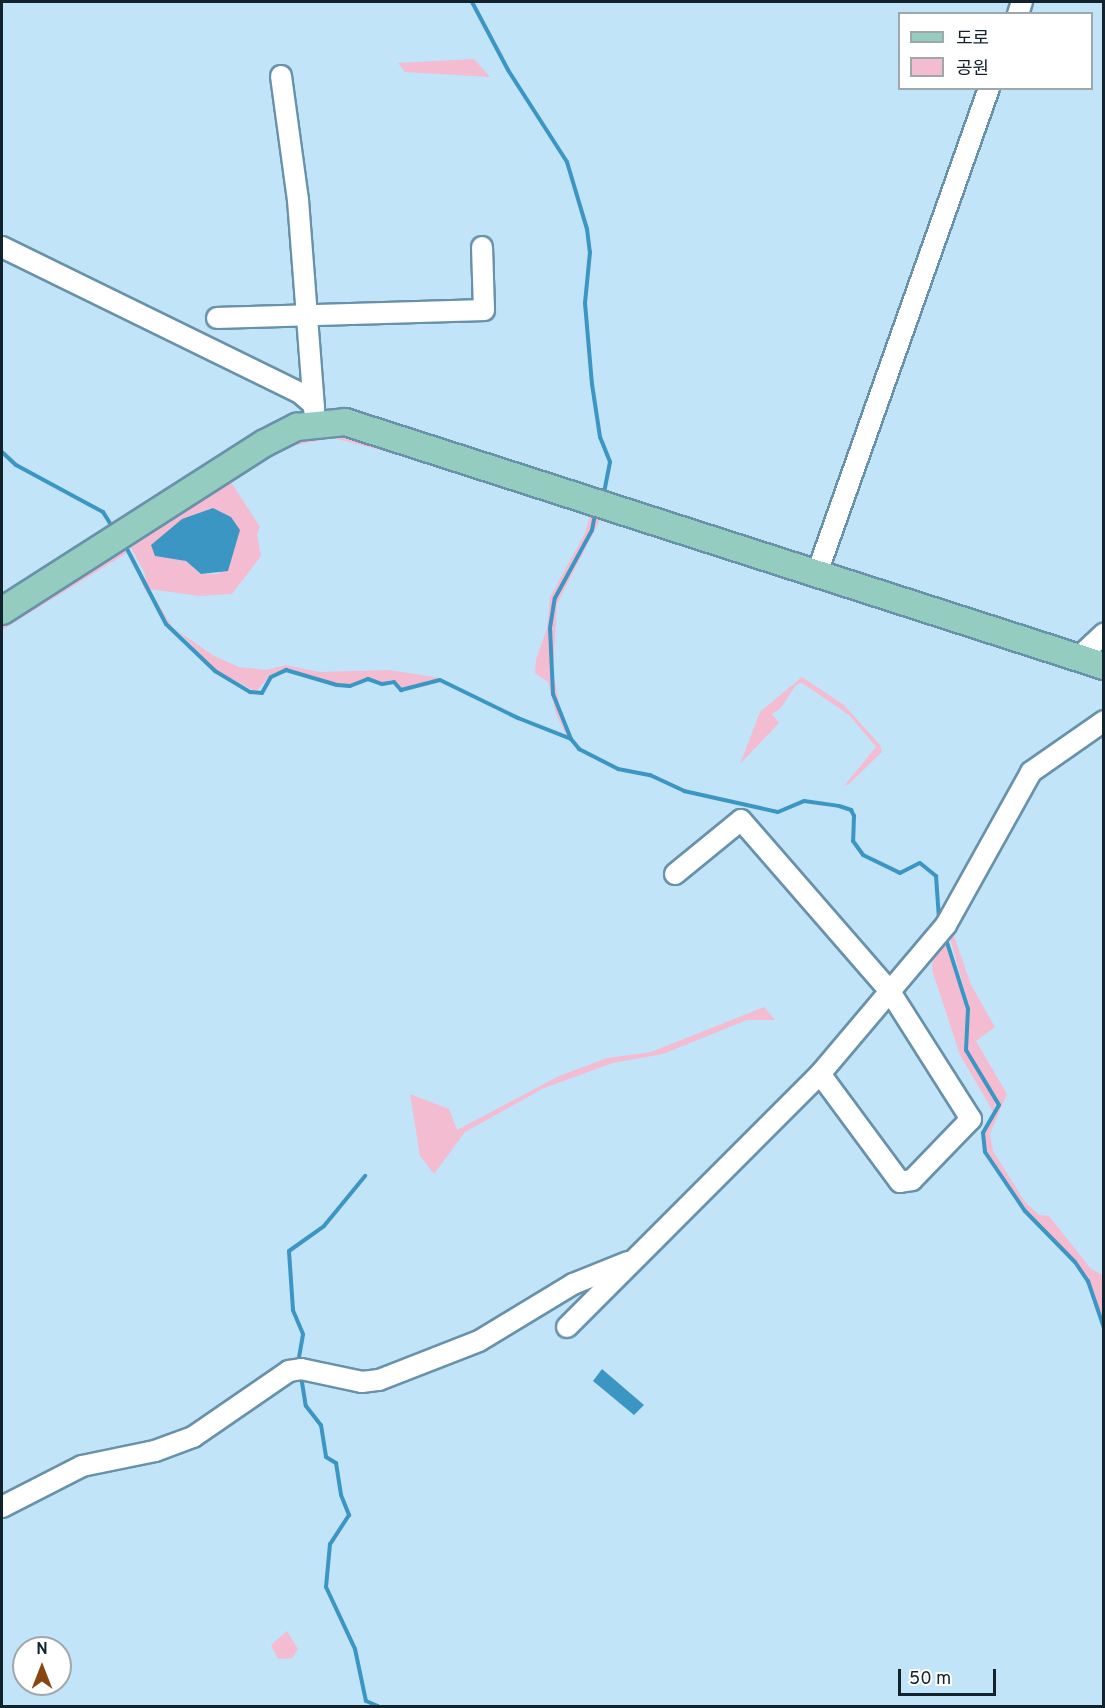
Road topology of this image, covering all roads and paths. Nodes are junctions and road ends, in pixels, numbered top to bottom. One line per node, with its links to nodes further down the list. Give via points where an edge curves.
1 (281, 76): 5 (street, via 298,200)
2 (988, 90): 8 (street)
3 (2, 247): 7 (street, via 300,393)
4 (482, 247): 5 (street, via 484,310)
5 (305, 316): 6 (street); 7 (street)
6 (217, 318)
7 (314, 415): 8 (main road, via 353,424); 9 (main road)
8 (817, 573): 11 (main road)
9 (2, 611)
10 (1104, 634): 11 (street)
11 (1080, 656): 12 (main road)
12 (1104, 666)
13 (1104, 721): 15 (street, via 1031,772 946,925)
14 (675, 874): 15 (street, via 741,820)
15 (889, 990): 16 (street); 16 (street, via 971,1119 912,1180 900,1182)
16 (820, 1074): 17 (street)
17 (638, 1258): 18 (street); 19 (street, via 573,1284 479,1341 379,1380 362,1382 301,1369 289,1371 193,1437 155,1451 82,1466)
18 (567, 1328)
19 (2, 1507)

